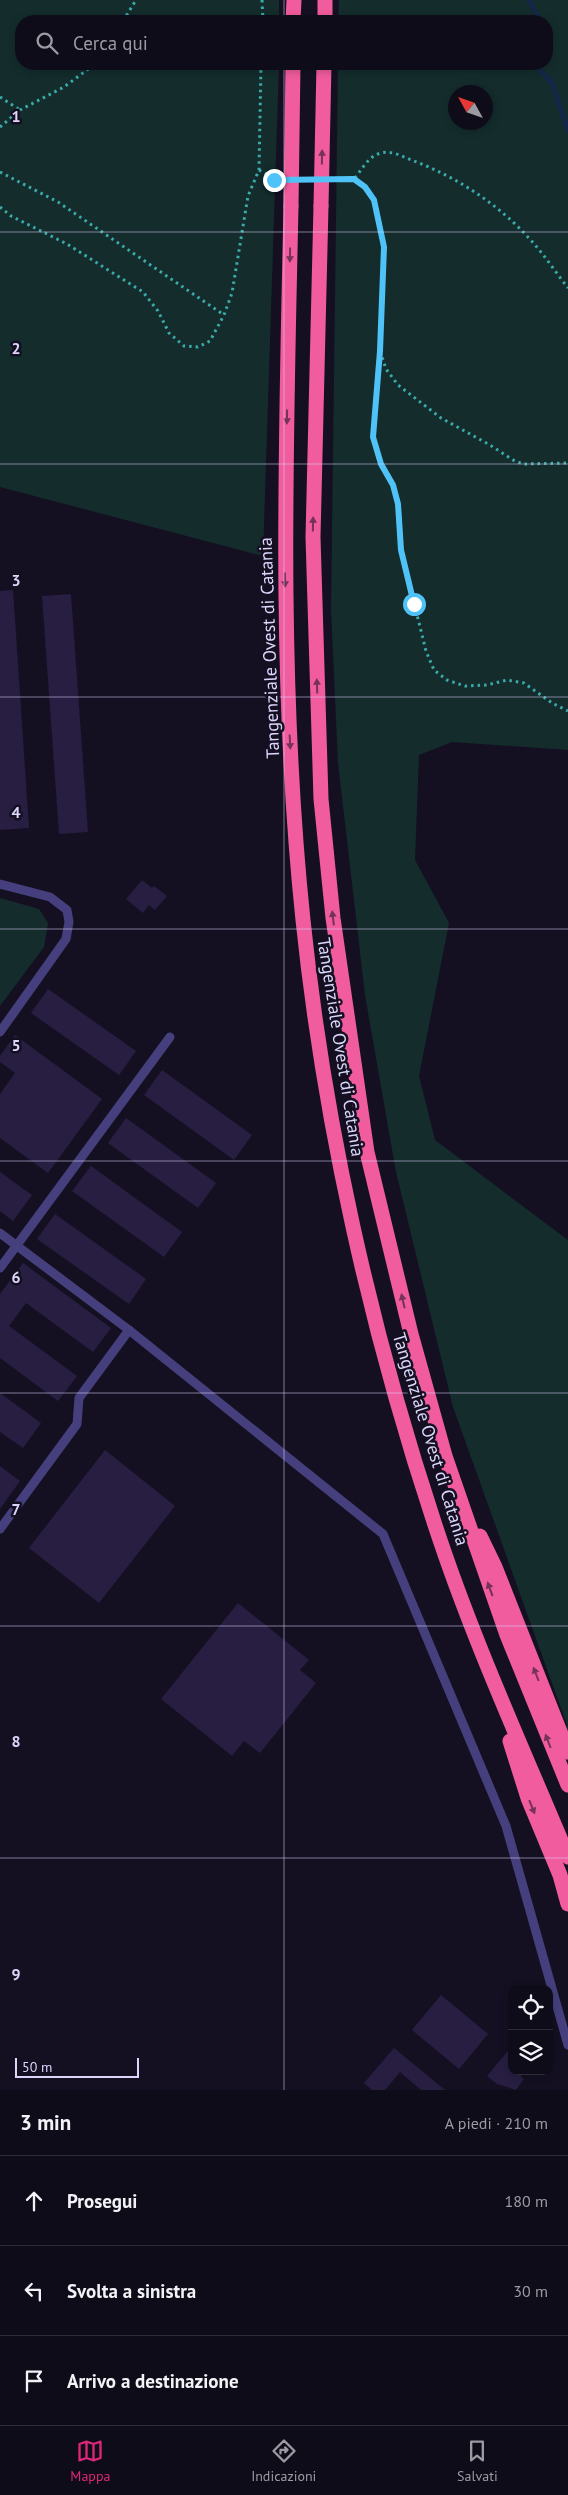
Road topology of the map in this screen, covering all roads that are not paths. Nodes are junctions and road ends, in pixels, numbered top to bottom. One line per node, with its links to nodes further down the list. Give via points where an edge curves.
1 (294, 0): 3 (highway)
2 (325, 0): 4 (highway)
3 (294, 15)
4 (324, 15)
5 (293, 70): 16 (highway, Tangenziale Ovest di Catania, one-way to 16, bridge, via 284,548 289,733 303,921 339,1160 382,1344 435,1528)
6 (324, 70): 14 (highway, Tangenziale Ovest di Catania, one-way to 6, bridge, via 411,1334 367,1152 333,918 321,799 313,537)
7 (0, 884): 8 (lane, via 50,897 66,910 69,922 66,939)
8 (0, 1032)
9 (170, 1037): 11 (lane)
10 (0, 1233): 11 (lane)
11 (17, 1246): 12 (lane); 13 (lane)
12 (0, 1268)
13 (129, 1330): 15 (lane, via 79,1398 77,1424); 21 (lane, via 383,1534 506,1826)
14 (454, 1483): 17 (highway, one-way to 14, via 495,1567); 18 (highway, Tangenziale Ovest di Catania, one-way to 14, via 507,1635)
15 (0, 1529)
16 (479, 1645): 19 (highway, Tangenziale Ovest di Catania); 20 (highway, one-way to 20, via 528,1798 560,1875)
17 (568, 1752)
18 (568, 1785)
19 (568, 1857)
20 (568, 1904)
21 (568, 2046)

